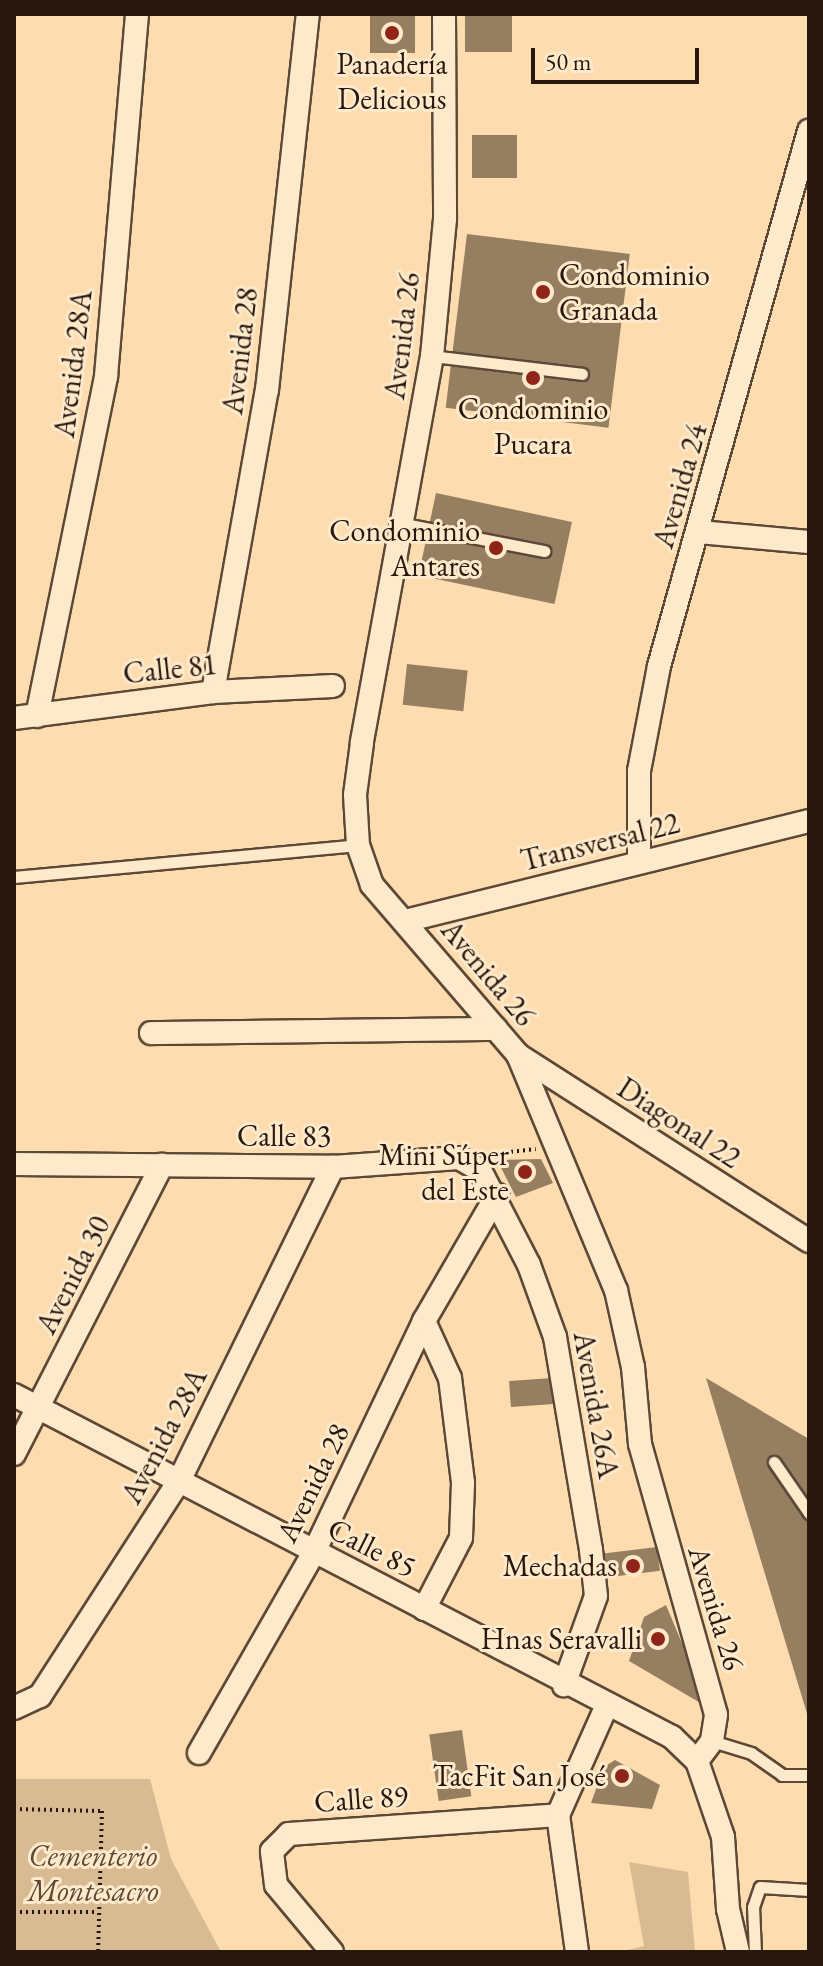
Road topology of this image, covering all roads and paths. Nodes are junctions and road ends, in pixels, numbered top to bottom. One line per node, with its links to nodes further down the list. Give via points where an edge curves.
1 (137, 14): 13 (street, Avenida 28A, via 106,376)
2 (308, 14): 12 (street, Avenida 28, via 267,390)
3 (444, 14): 5 (street, Avenida 26, via 445,219)
4 (809, 131): 8 (street, Avenida 24)
5 (432, 356): 6 (lane); 7 (street, Avenida 26)
6 (582, 374)
7 (404, 524): 10 (lane); 16 (street, Avenida 26, via 362,743 355,795)
8 (699, 532): 9 (street); 17 (street, Avenida 24, via 659,666 639,771)
9 (809, 542)
10 (544, 551)
11 (333, 686): 12 (street, Calle 81)
12 (213, 692): 13 (street, Calle 81)
13 (37, 716): 14 (street, Calle 81)
14 (14, 718)
15 (809, 821): 17 (street, Transversal 22)
16 (358, 845): 18 (lane); 19 (street, Avenida 26, via 372,885)
17 (639, 862): 19 (street, Transversal 22)
18 (14, 877)
19 (405, 921): 20 (street, Avenida 26)
20 (496, 1029): 21 (street); 22 (street, Avenida 26)
21 (151, 1033)
22 (518, 1055): 23 (street, Avenida 26); 29 (street, Diagonal 22)
23 (554, 1147): 24 (path); 42 (street, Avenida 26, via 616,1290 633,1367 640,1444 716,1715)
24 (459, 1158): 27 (street, Calle 83); 28 (street, Avenida 26A, via 480,1170)
25 (14, 1164): 26 (street, Calle 83)
26 (162, 1165): 27 (street, Calle 83); 32 (street, Avenida 30)
27 (333, 1167): 35 (street, Avenida 28A)
28 (497, 1195): 30 (street, Avenida 28); 39 (street, Avenida 26A, via 555,1337 591,1550 596,1596)
29 (808, 1238)
30 (424, 1321): 37 (street, Avenida 28); 38 (street, via 450,1378 463,1483 461,1538)
31 (14, 1395): 32 (street, Calle 85)
32 (39, 1407): 33 (street, Avenida 30); 35 (street, Calle 85)
33 (14, 1454)
34 (774, 1462): 36 (lane)
35 (179, 1481): 37 (street, Calle 85); 41 (street, Avenida 28A, via 40,1696)
36 (809, 1513)
37 (314, 1552): 38 (street, Calle 85); 43 (street, Avenida 28)
38 (424, 1609): 39 (street, Calle 85)
39 (564, 1685): 40 (street, Calle 85)
40 (607, 1705): 44 (street, Calle 85, via 672,1737); 47 (street)
41 (14, 1708)
42 (712, 1741): 44 (street); 45 (lane, via 751,1753 782,1775)
43 (199, 1753)
44 (697, 1761): 54 (street, via 723,1837 728,1909)
45 (809, 1775)
46 (14, 1809): 50 (path, via 102,1811)
47 (558, 1815): 52 (street, Calle 89, via 295,1833 272,1851 276,1885); 53 (street)
48 (809, 1890): 55 (lane, via 760,1887 753,1907)
49 (14, 1912): 50 (path)
50 (98, 1912): 51 (path)
51 (98, 1952)
52 (332, 1952)
53 (577, 1952)
54 (738, 1952)
55 (755, 1952)

